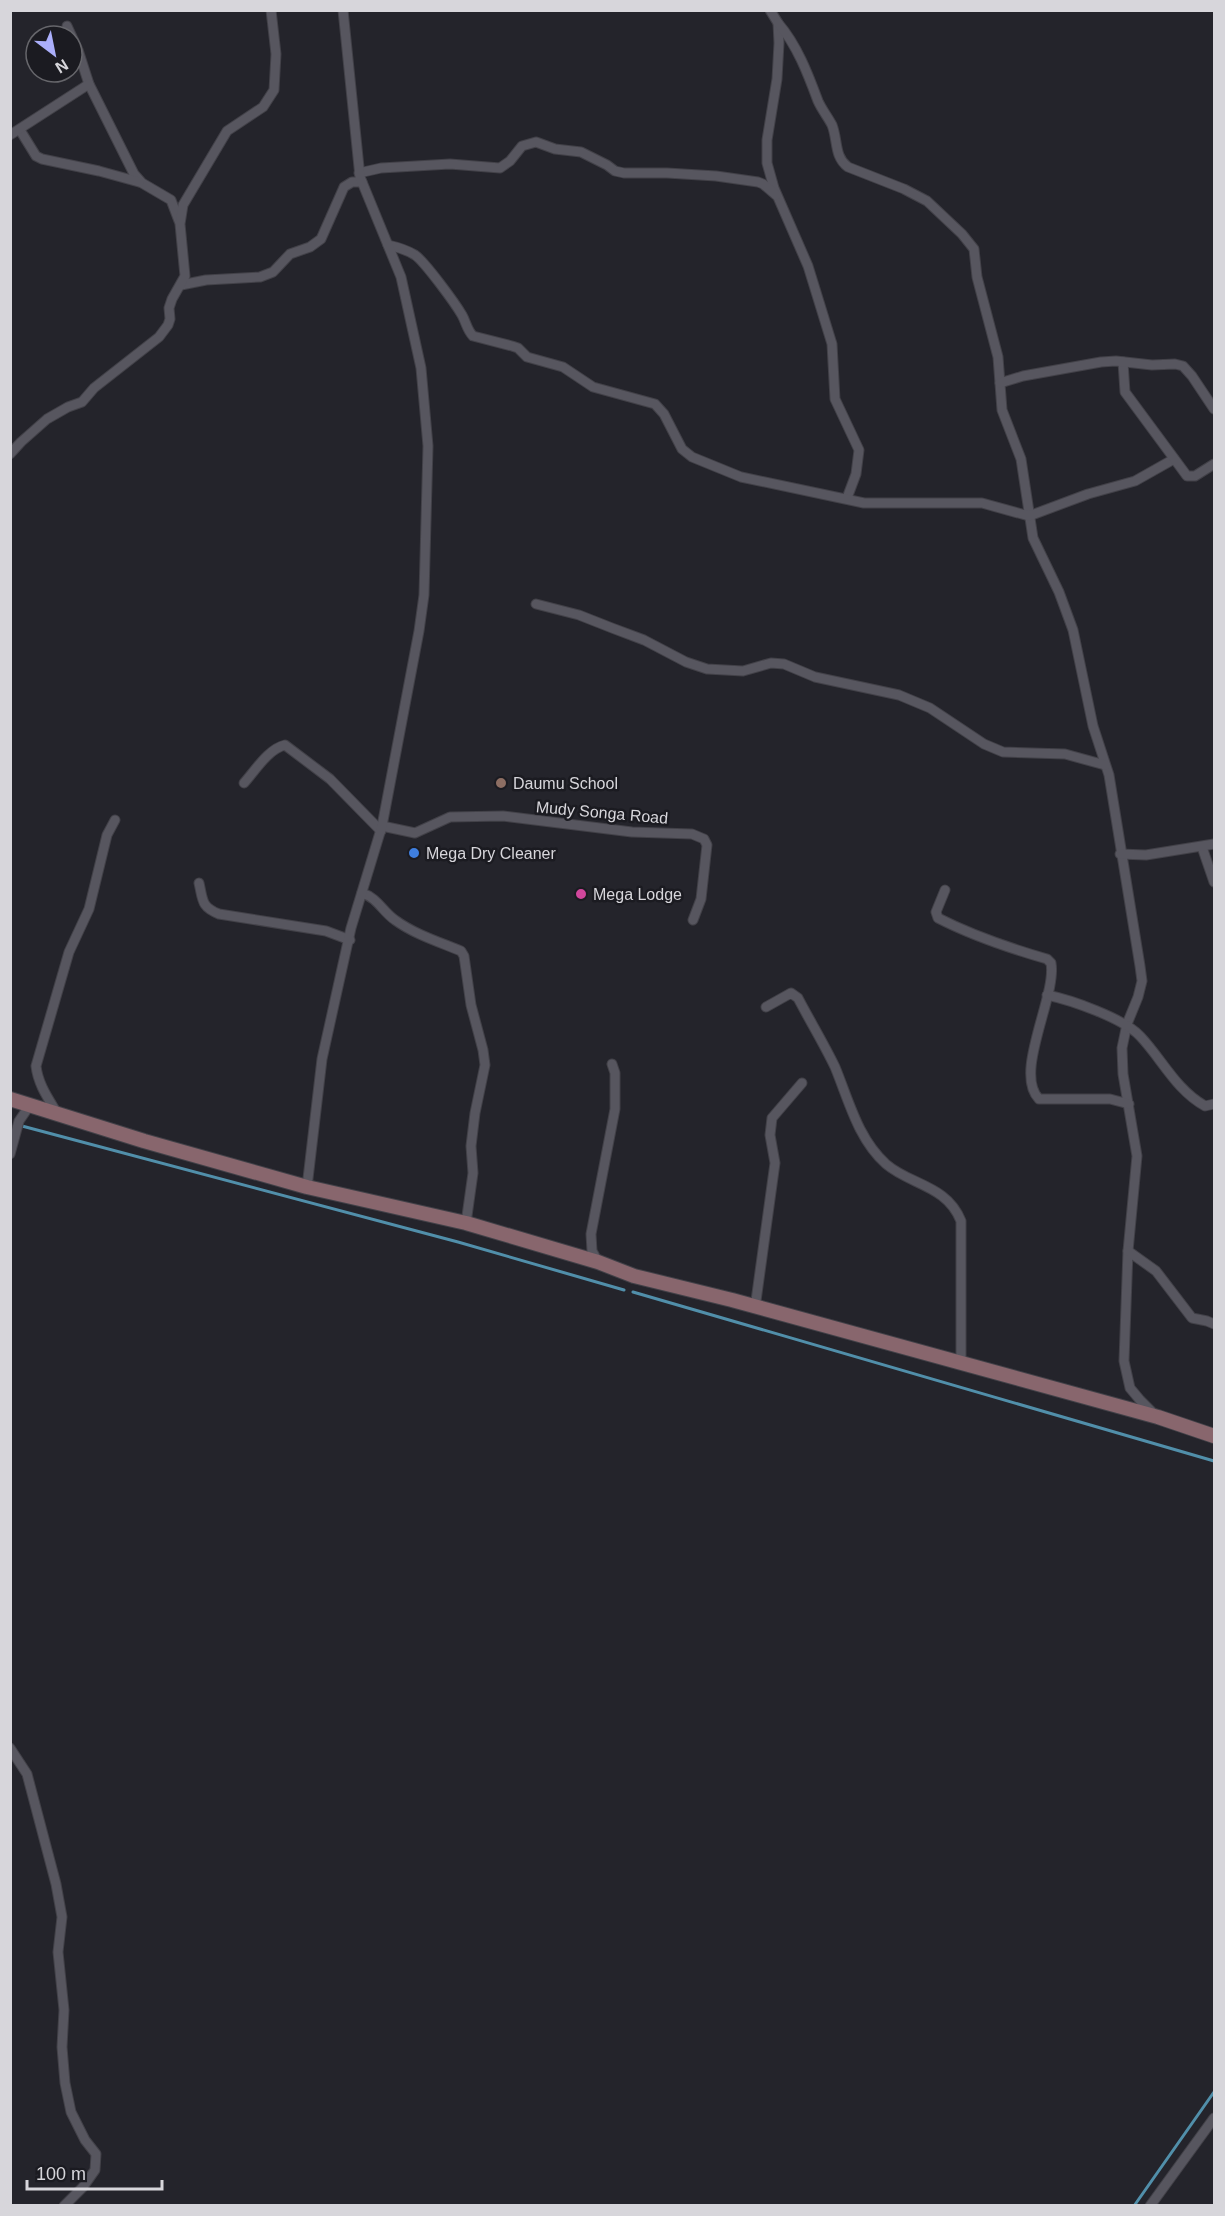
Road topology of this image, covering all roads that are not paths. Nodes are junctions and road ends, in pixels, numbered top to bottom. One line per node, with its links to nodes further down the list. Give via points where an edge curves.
1 (271, 10): 12 (street, via 276,54 274,90 263,106 227,131 183,205)
2 (343, 10): 9 (street)
3 (770, 10): 4 (street)
4 (778, 23): 11 (street, via 777,78 767,140 767,163); 16 (street, via 793,42 828,117 844,164 927,201 969,240 998,357)
5 (84, 69): 6 (street)
6 (89, 84): 7 (street); 10 (street)
7 (20, 130): 8 (street); 10 (street, via 42,159)
8 (10, 135)
9 (360, 177): 11 (street, via 381,168 500,168 522,146 536,142 581,152 615,171 748,180 763,184); 13 (street); 14 (street, via 344,187 321,239 290,254 273,272 260,277)
10 (142, 183): 12 (street, via 171,200)
11 (778, 197): 21 (street, via 808,266 832,344 835,399 859,450)
12 (180, 224): 14 (street, via 186,272)
13 (388, 245): 21 (street, via 421,261 463,316 472,336 518,348 527,357 563,367 593,387 655,404 687,455 741,477); 27 (street, via 401,277 418,356 428,446 422,612)
14 (181, 285): 18 (street, via 171,299 170,319 159,337 82,402 46,419)
15 (1123, 362): 16 (street, via 1023,375); 17 (street, via 1183,366); 19 (street, via 1125,392)
16 (1000, 383): 22 (street, via 1002,410 1021,459)
17 (1215, 409)
18 (10, 454)
19 (1174, 459): 20 (street, via 1191,478); 22 (street, via 1135,481)
20 (1215, 464)
21 (847, 498): 22 (street, via 877,504 982,503)
22 (1029, 516): 24 (street, via 1033,538 1073,630)
23 (536, 604): 24 (street, via 579,615 707,669 743,671 771,663 784,664 815,677 898,695 930,708 1003,752 1065,754)
24 (1105, 765): 30 (street)
25 (244, 783): 27 (street, via 270,754 285,745 330,779)
26 (114, 819): 48 (street, via 89,909 69,951 36,1066)
27 (382, 829): 36 (street); 37 (street, Mudy Songa Road, via 415,833 450,817 502,816 632,832 692,834 704,839 707,845 701,899)
28 (1215, 844): 29 (street)
29 (1202, 847): 31 (street); 33 (street)
30 (1120, 854): 31 (street); 32 (street)
31 (1146, 855): 32 (street)
32 (1125, 869): 41 (street, via 1142,981)
33 (1215, 882)
34 (199, 883): 38 (street, via 203,903 210,911 326,931)
35 (945, 890): 39 (street, via 936,912 938,918 1007,948 1047,959 1052,968)
36 (362, 893): 38 (street); 51 (street, via 376,900 393,920 461,951 464,956 485,1065 471,1146 473,1173)
37 (693, 920)
38 (350, 940): 50 (street, via 322,1059)
39 (1047, 995): 41 (street); 45 (street, via 1031,1070 1038,1099 1110,1099)
40 (766, 1007): 56 (street, via 791,993 798,998 834,1067 851,1112 876,1154 889,1166 929,1187 958,1214)
41 (1127, 1024): 45 (street, via 1122,1061); 46 (street, via 1183,1090 1205,1106)
42 (612, 1064): 53 (street, via 615,1109 591,1234 592,1251)
43 (802, 1083): 54 (street, via 771,1118 775,1163)
44 (10, 1099): 47 (main road)
45 (1129, 1104): 52 (street, via 1137,1156)
46 (1215, 1104)
47 (30, 1105): 48 (main road); 49 (street, via 19,1121)
48 (57, 1113): 50 (main road)
49 (10, 1154)
50 (307, 1187): 51 (main road)
51 (466, 1223): 53 (main road)
52 (1128, 1251): 55 (street, via 1156,1271 1192,1318); 57 (street, via 1124,1361 1130,1388)
53 (598, 1262): 54 (main road, via 634,1276)
54 (755, 1308): 56 (main road)
55 (1215, 1324)
56 (961, 1364): 57 (main road)
57 (1158, 1417): 58 (main road)
58 (1215, 1436)
59 (10, 1748): 61 (street, via 27,1773 56,1884 62,1917 58,1952 65,2083 71,2112 96,2154 95,2170)
60 (1215, 2118): 62 (street)
61 (64, 2205)
62 (1150, 2205)

